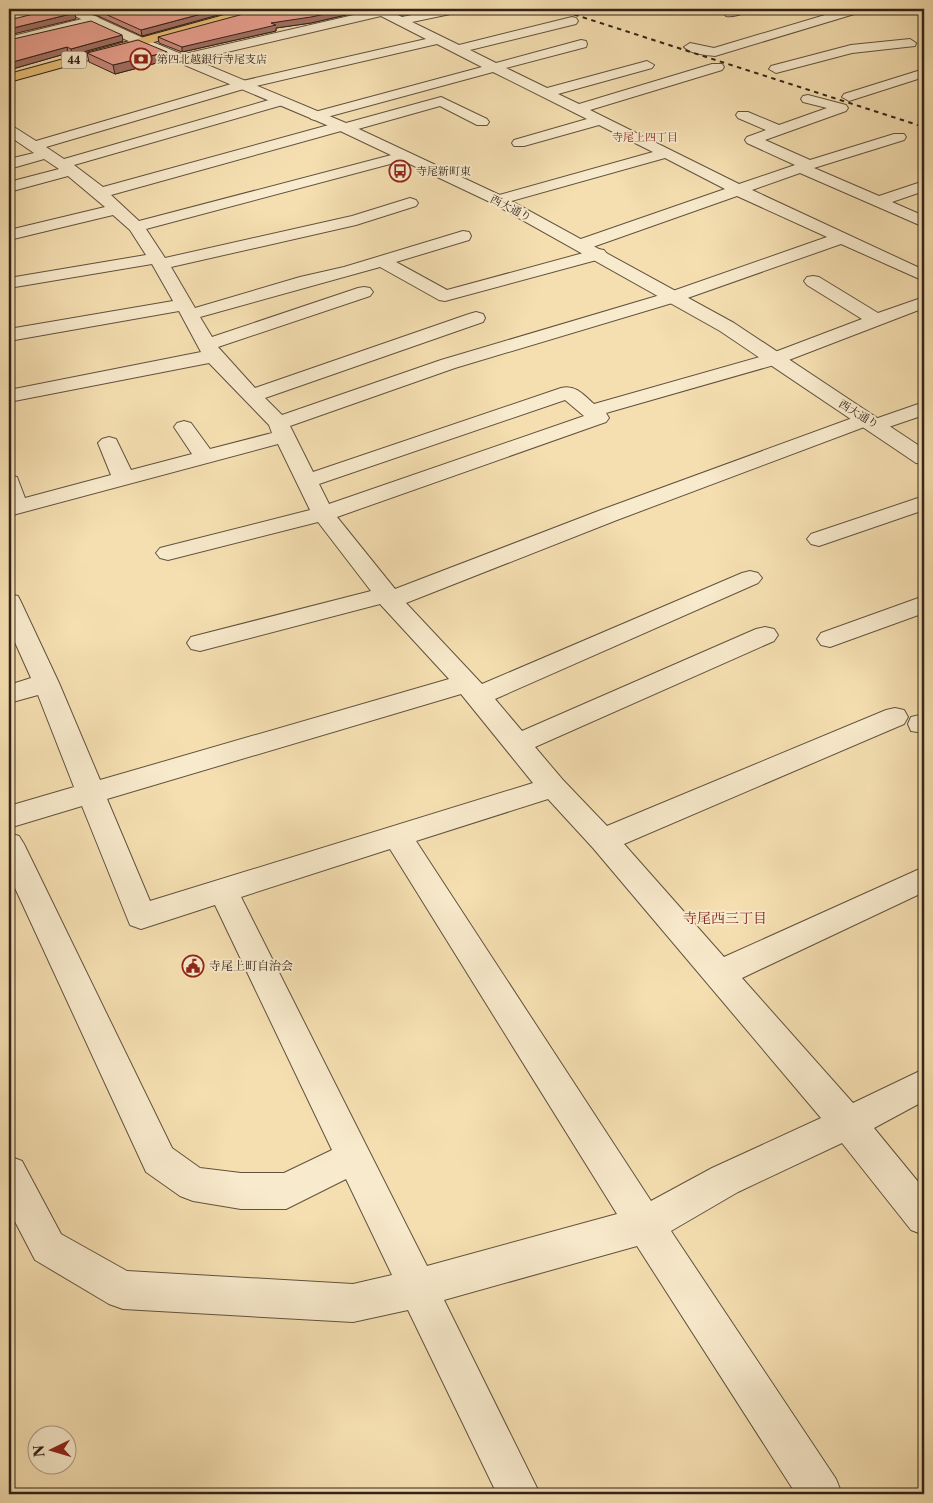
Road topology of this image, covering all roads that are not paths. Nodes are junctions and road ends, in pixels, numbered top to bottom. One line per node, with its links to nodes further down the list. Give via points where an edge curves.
1 (52, 9): 9 (street)
2 (70, 9): 10 (street, 西大通り)
3 (456, 9): 12 (street)
4 (744, 9): 8 (street)
5 (857, 9): 19 (street, via 715,52)
6 (249, 10): 16 (main road, 44)
7 (379, 10): 12 (street); 22 (street)
8 (730, 14)
9 (9, 20)
10 (94, 20): 15 (street); 16 (street, 西大通り)
11 (572, 21): 21 (street)
12 (397, 28): 14 (street, via 417,30)
13 (924, 36): 17 (street, via 906,41)
14 (438, 40): 21 (street); 28 (street)
15 (9, 41)
16 (139, 41): 22 (street, 西大通り); 29 (main road, 44)
17 (910, 43): 20 (street); 26 (street, via 850,49)
18 (581, 44): 24 (street)
19 (690, 46)
20 (923, 49)
21 (456, 50): 24 (street)
22 (180, 59): 28 (street, 西大通り, via 220,75)
23 (647, 65): 30 (street)
24 (491, 67): 30 (street); 36 (street)
25 (717, 67): 34 (street)
26 (776, 70)
27 (924, 73): 31 (street)
28 (244, 77): 33 (street, 西大通り); 46 (street)
29 (9, 78)
30 (544, 93): 34 (street)
31 (849, 97)
32 (808, 98): 40 (street, via 841,108)
33 (282, 101): 36 (street, 西大通り); 46 (street)
34 (577, 109): 37 (street)
35 (743, 115): 40 (street)
36 (316, 116): 39 (street, 西大通り)
37 (600, 120): 43 (street); 44 (street)
38 (482, 122): 39 (street, via 440,101)
39 (344, 127): 45 (street, 西大通り); 53 (street)
40 (778, 130): 48 (street, via 752,140)
41 (10, 133): 46 (street)
42 (899, 137): 48 (street)
43 (519, 143)
44 (667, 152): 51 (street); 52 (street)
45 (404, 156): 52 (street, 西大通り); 57 (street)
46 (53, 159): 47 (street); 50 (street); 53 (street)
47 (9, 164)
48 (805, 167): 51 (street); 54 (street)
49 (924, 186): 54 (street)
50 (9, 187)
51 (738, 190): 60 (street); 61 (street)
52 (498, 200): 61 (street, 西大通り)
53 (108, 201): 57 (street); 58 (street)
54 (880, 201): 56 (street)
55 (410, 203): 64 (street, via 356,220)
56 (924, 222)
57 (136, 227): 64 (street)
58 (9, 235)
59 (463, 236): 65 (street)
60 (841, 238): 66 (street); 71 (street)
61 (581, 245): 62 (street, 西大通り)
62 (598, 254): 65 (street, via 445,296); 71 (street, 西大通り)
63 (915, 257): 66 (street)
64 (159, 261): 69 (street); 73 (street)
65 (382, 261): 73 (street)
66 (897, 264): 67 (street)
67 (924, 276)
68 (813, 281): 75 (street)
69 (9, 283)
70 (364, 292): 77 (street)
71 (673, 297): 78 (street, 西大通り, via 727,327); 85 (street, via 448,364)
72 (924, 302): 75 (street)
73 (187, 310): 76 (street); 77 (street)
74 (476, 318): 80 (street)
75 (876, 320): 78 (street)
76 (9, 335)
77 (210, 350): 79 (street); 80 (street)
78 (774, 359): 82 (street); 83 (street, 西大通り)
79 (9, 396)
80 (252, 396): 85 (street)
81 (924, 408): 83 (street)
82 (591, 411): 90 (street, via 568,392); 94 (street, via 599,418)
83 (871, 422): 88 (street, 西大通り); 98 (street, via 609,514)
84 (184, 427): 87 (street)
85 (282, 429): 87 (street); 90 (street)
86 (109, 443): 89 (street)
87 (205, 457): 89 (street)
88 (924, 458)
89 (123, 477): 93 (street)
90 (307, 481): 94 (street)
91 (9, 482): 93 (street)
92 (924, 503): 95 (street)
93 (13, 507)
94 (323, 514): 96 (street); 98 (street)
95 (818, 539)
96 (168, 553)
97 (750, 578): 105 (street)
98 (388, 597): 103 (street); 105 (street)
99 (9, 602): 104 (street)
100 (924, 604): 102 (street)
101 (765, 636): 108 (street)
102 (830, 639)
103 (200, 643)
104 (46, 683): 106 (street); 110 (street)
105 (472, 690): 108 (street); 110 (street)
106 (9, 694)
107 (913, 721): 113 (street)
108 (517, 744): 109 (street)
109 (553, 787): 112 (street); 113 (street)
110 (90, 792): 111 (street); 116 (street, via 141,916)
111 (9, 817)
112 (397, 836): 116 (street); 123 (street)
113 (603, 840): 117 (street)
114 (9, 844): 120 (street, via 159,1160 193,1184 241,1191 286,1191)
115 (924, 879): 117 (street)
116 (223, 890): 120 (street)
117 (718, 974): 119 (street)
118 (924, 1084): 119 (street)
119 (848, 1123): 122 (street); 123 (street, via 725,1180)
120 (354, 1157): 124 (street)
121 (9, 1173): 124 (street, via 48,1247 123,1290 353,1303)
122 (924, 1217)
123 (645, 1225): 124 (street); 126 (street)
124 (418, 1288): 125 (street)
125 (510, 1492)
126 (821, 1494)

